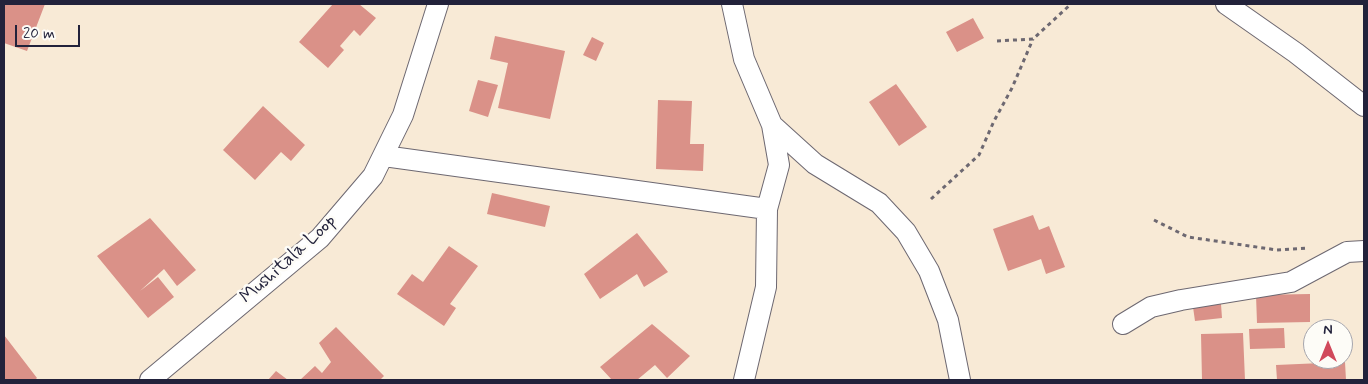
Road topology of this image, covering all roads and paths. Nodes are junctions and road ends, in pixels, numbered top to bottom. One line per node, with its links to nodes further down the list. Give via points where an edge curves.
1 (438, 4): 9 (street, Mushitala Loop, via 403,115)
2 (732, 4): 8 (street, via 744,59)
3 (1071, 4): 5 (path)
4 (1226, 4): 7 (street)
5 (1032, 39): 6 (path); 10 (path, via 979,155)
6 (996, 41)
7 (1364, 106)
8 (772, 125): 11 (street, via 779,165); 18 (street, via 815,164 879,203 906,232 929,271 948,320)
9 (384, 156): 11 (street); 16 (street, Mushitala Loop, via 373,176 320,238)
10 (931, 199)
11 (767, 209): 17 (street, via 766,287)
12 (1154, 220): 13 (path, via 1188,237 1277,250)
13 (1312, 248)
14 (1364, 251): 15 (street, via 1346,252 1291,282 1151,307)
15 (1123, 324)
16 (150, 380)
17 (744, 380)
18 (960, 380)

